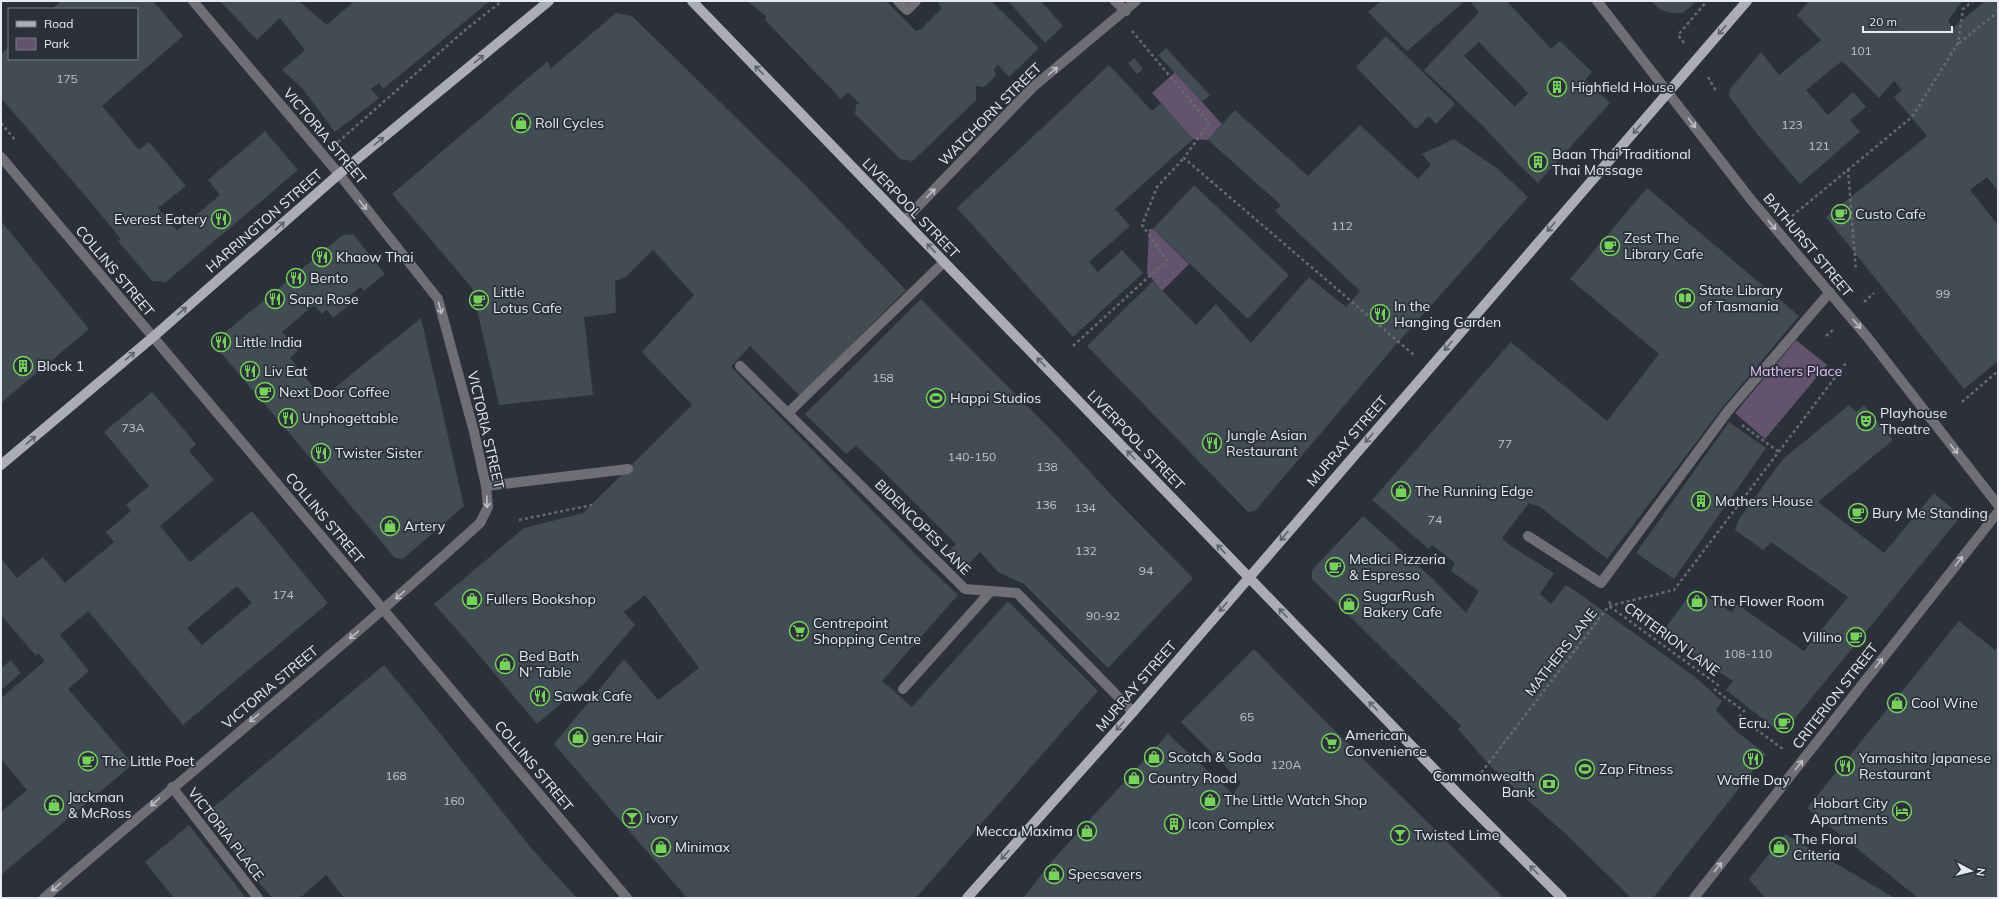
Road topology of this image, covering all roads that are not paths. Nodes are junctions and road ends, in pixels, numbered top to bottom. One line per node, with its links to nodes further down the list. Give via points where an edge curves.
1 (193, 1): 13 (street, VICTORIA STREET)
2 (549, 1): 13 (main road, HARRINGTON STREET, one-way to 2)
3 (692, 1): 14 (main road, LIVERPOOL STREET, one-way to 3)
4 (898, 1): 5 (street, via 907,10)
5 (916, 1)
6 (1115, 1): 10 (street)
7 (1136, 1): 10 (street, WATCHORN STREET)
8 (1597, 1): 11 (street, BATHURST STREET)
9 (1748, 1): 11 (main road, MURRAY STREET, one-way to 11)
10 (1126, 11): 14 (street, WATCHORN STREET, one-way to 10, via 1033,88)
11 (1669, 92): 16 (street, BATHURST STREET, one-way to 16, via 1776,230); 26 (main road, MURRAY STREET, one-way to 26)
12 (1, 157): 17 (street, COLLINS STREET)
13 (339, 174): 17 (main road, HARRINGTON STREET, one-way to 13); 22 (street, VICTORIA STREET, one-way to 22, via 438,299)
14 (904, 221): 15 (main road, LIVERPOOL STREET, one-way to 14)
15 (944, 262): 19 (street); 26 (main road, LIVERPOOL STREET, one-way to 15)
16 (1830, 292): 23 (street, BATHURST STREET, one-way to 23); 25 (street, via 1726,414 1601,583)
17 (153, 337): 20 (main road, HARRINGTON STREET, one-way to 17); 28 (street, COLLINS STREET)
18 (740, 366): 19 (street, BIDENCOPES LANE)
19 (788, 413): 27 (street, BIDENCOPES LANE, via 965,589)
20 (1, 465)
21 (628, 469): 22 (street)
22 (486, 486): 28 (street, VICTORIA STREET, one-way to 28, via 488,507 480,523)
23 (1998, 505)
24 (1998, 512): 37 (street, CRITERION STREET, one-way to 24)
25 (1528, 536)
26 (1248, 577): 30 (main road, MURRAY STREET, one-way to 30); 36 (main road, LIVERPOOL STREET, one-way to 26)
27 (991, 591): 29 (street); 30 (street, BIDENCOPES LANE, via 1017,593)
28 (384, 610): 31 (street, VICTORIA STREET, one-way to 31); 34 (street, COLLINS STREET)
29 (903, 689)
30 (1133, 712): 35 (main road, MURRAY STREET, one-way to 35)
31 (172, 787): 32 (street, VICTORIA STREET, one-way to 32); 33 (street, VICTORIA PLACE)
32 (44, 898)
33 (258, 898)
34 (627, 898)
35 (967, 898)
36 (1562, 898)
37 (1694, 898)

